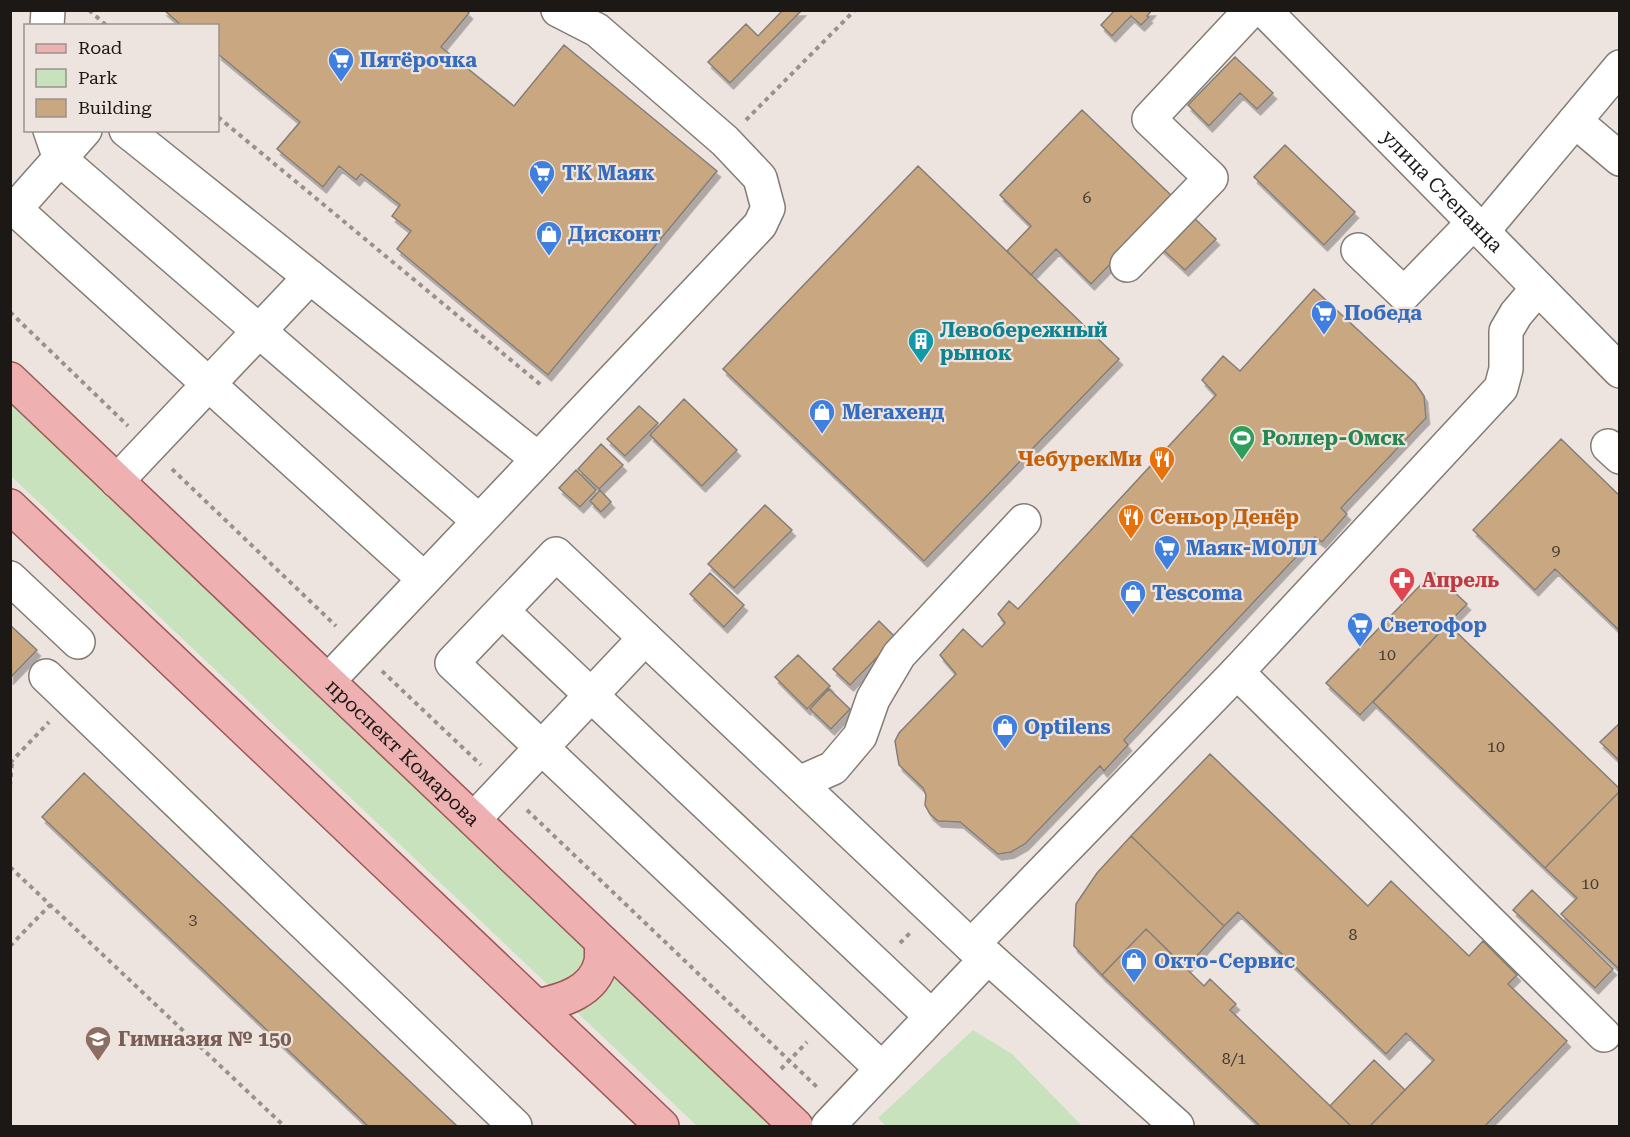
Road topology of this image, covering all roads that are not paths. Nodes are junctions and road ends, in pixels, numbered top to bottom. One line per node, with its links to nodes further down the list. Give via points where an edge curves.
1 (558, 10): 19 (street, via 597,30 724,141 760,178 768,208 760,225)
2 (1251, 10): 12 (street, via 1149,118 1211,178)
3 (1264, 10): 10 (street, улица Степанца)
4 (1620, 67): 5 (street)
5 (1575, 121): 9 (street); 10 (street)
6 (81, 132): 8 (street)
7 (129, 132): 13 (street)
8 (55, 145): 15 (street); 18 (street, via 15,209)
9 (1620, 159)
10 (1478, 227): 11 (street, via 1404,294); 14 (street, улица Степанца)
11 (1358, 250)
12 (1127, 265)
13 (310, 277): 15 (street); 19 (street)
14 (1538, 288): 16 (street, улица Степанца); 29 (street, via 1506,331 1506,369 1500,388)
15 (259, 331): 18 (street); 22 (street)
16 (1620, 371)
17 (10, 379): 20 (main road, проспект Комарова)
18 (209, 384): 20 (street); 25 (street)
19 (538, 459): 22 (street)
20 (117, 481): 31 (main road, проспект Комарова)
21 (10, 506): 38 (main road)
22 (479, 521): 25 (street)
23 (1024, 521): 34 (street, via 899,655 873,699 860,736 833,768)
24 (10, 578): 28 (street)
25 (424, 579): 31 (street)
26 (502, 611): 27 (street, via 556,554); 32 (street); 33 (street, via 452,663)
27 (645, 638): 32 (street); 34 (street)
28 (78, 642)
29 (1237, 672): 37 (street); 40 (street)
30 (46, 676): 43 (street)
31 (328, 680): 35 (main road, проспект Комарова)
32 (591, 695): 33 (street); 39 (street)
33 (542, 747): 35 (street); 41 (street)
34 (799, 783): 37 (street)
35 (474, 819): 36 (main road, проспект Комарова)
36 (602, 942): 38 (main road, via 601,962 593,978 577,993 559,1002); 45 (main road, проспект Комарова)
37 (979, 951): 39 (street); 46 (street)
38 (536, 1006): 44 (main road)
39 (932, 1016): 41 (street)
40 (1604, 1035)
41 (882, 1069): 42 (street)
42 (835, 1119)
43 (515, 1126)
44 (662, 1126)
45 (796, 1126)
46 (1177, 1126)

